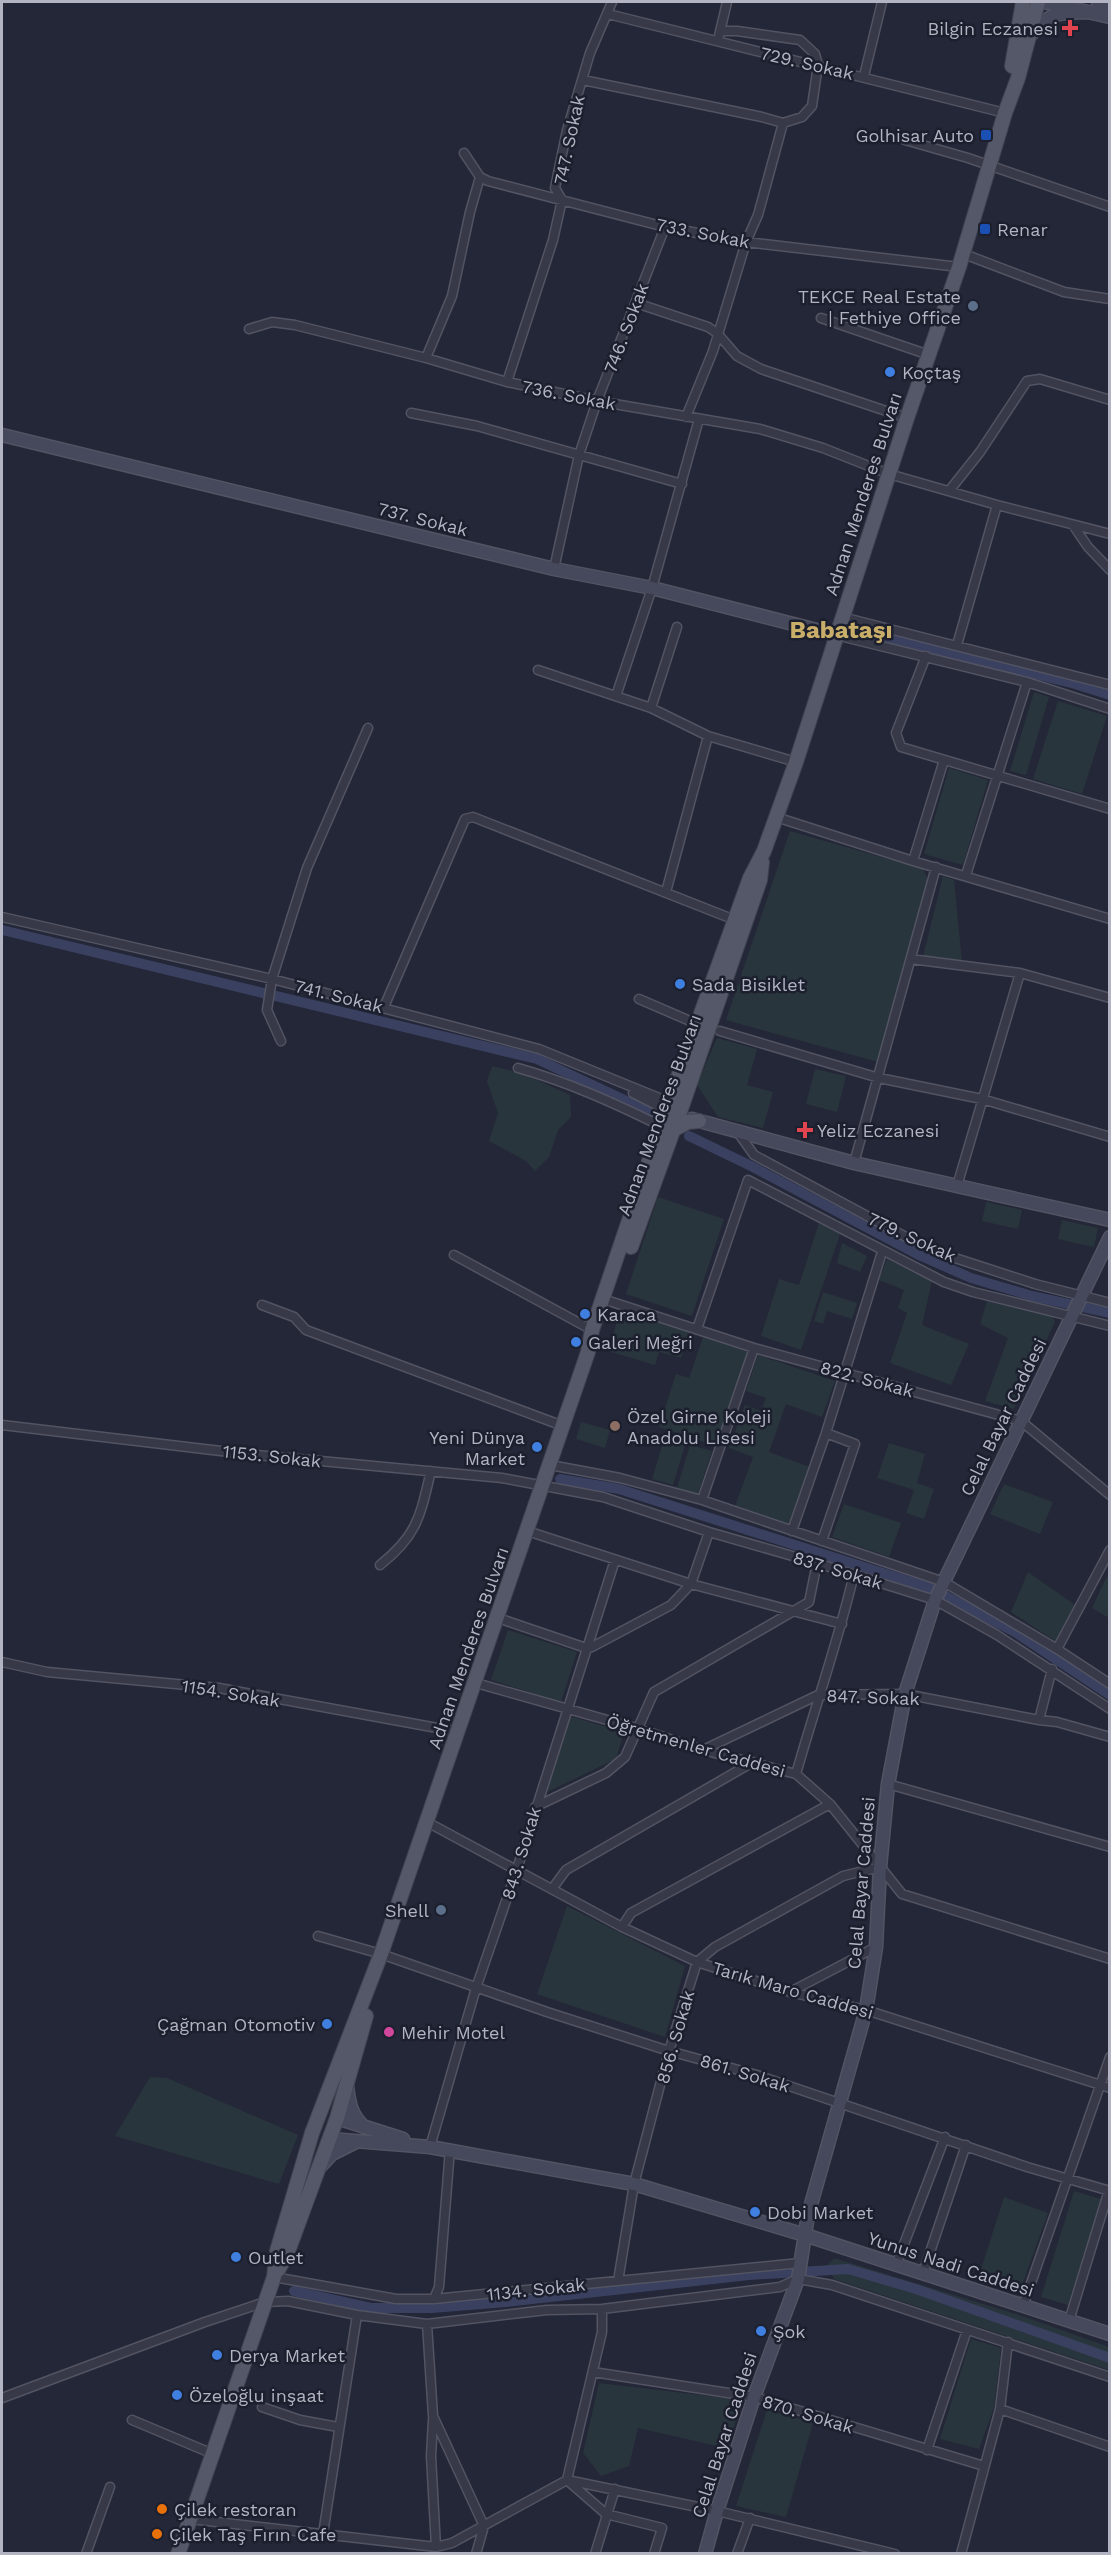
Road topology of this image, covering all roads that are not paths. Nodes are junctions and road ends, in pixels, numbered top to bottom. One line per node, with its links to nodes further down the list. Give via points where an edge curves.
1 (612, 2): 9 (street, 747. Sokak)
2 (728, 2): 11 (street)
3 (882, 2): 15 (street)
4 (1023, 2): 17 (main road, Adnan Menderes Bulvarı)
5 (1038, 2): 12 (main road, Adnan Menderes Bulvarı)
6 (1044, 2): 8 (street)
7 (1110, 5): 8 (street)
8 (1095, 7): 10 (street); 12 (street, via 1045,19)
9 (608, 14): 13 (street, 729. Sokak); 16 (street, 747. Sokak, via 590,53)
10 (1110, 17)
11 (720, 31): 13 (street); 14 (street, via 800,40 815,54)
12 (1027, 39): 17 (main road, Adnan Menderes Bulvarı)
13 (717, 41): 14 (street, 729. Sokak)
14 (818, 65): 15 (street, 729. Sokak); 18 (street, via 812,106 802,117)
15 (864, 76): 17 (street, 729. Sokak)
16 (583, 80): 18 (street); 23 (street, 747. Sokak, via 555,188)
17 (1005, 113): 21 (main road, Adnan Menderes Bulvarı)
18 (783, 123): 26 (street, via 758,215)
19 (905, 140): 21 (street)
20 (464, 153): 22 (street)
21 (991, 166): 24 (street); 27 (main road, Adnan Menderes Bulvarı)
22 (480, 177): 23 (street, 733. Sokak); 34 (street, via 452,296)
23 (562, 200): 25 (street, 733. Sokak); 35 (street, 747. Sokak)
24 (1110, 207)
25 (665, 226): 26 (street, 733. Sokak); 29 (street, 746. Sokak)
26 (746, 242): 27 (street, 733. Sokak); 32 (street)
27 (962, 260): 28 (street, 733. Sokak, via 1064,292); 33 (main road, Adnan Menderes Bulvarı)
28 (1110, 299)
29 (636, 303): 32 (street); 37 (street, 746. Sokak)
30 (821, 318): 33 (street)
31 (249, 329): 34 (street, 736. Sokak, via 272,322 295,325)
32 (717, 333): 39 (street); 41 (street, via 737,356 761,369)
33 (929, 355): 41 (main road, Adnan Menderes Bulvarı)
34 (426, 358): 35 (street, 736. Sokak)
35 (507, 382): 37 (street, 736. Sokak)
36 (1110, 400): 46 (street, via 1040,379 1027,381)
37 (597, 401): 39 (street, 736. Sokak); 43 (street, 746. Sokak)
38 (411, 413): 43 (street, via 477,426)
39 (686, 417): 40 (street, 736. Sokak)
40 (699, 418): 44 (street, 736. Sokak, via 760,429); 45 (street)
41 (907, 418): 44 (main road, Adnan Menderes Bulvarı)
42 (2, 435): 50 (street, 737. Sokak)
43 (579, 455): 45 (street); 50 (street, 746. Sokak)
44 (889, 474): 46 (street, 736. Sokak); 53 (main road, Adnan Menderes Bulvarı)
45 (682, 484): 52 (street)
46 (949, 491): 47 (street, 736. Sokak)
47 (997, 505): 48 (street, 736. Sokak); 56 (street)
48 (1073, 525): 49 (street, 736. Sokak); 51 (street)
49 (1110, 534)
50 (554, 569): 52 (street, 737. Sokak)
51 (1110, 570)
52 (652, 588): 55 (street, 737. Sokak); 61 (street)
53 (842, 617): 55 (main road, Adnan Menderes Bulvarı); 56 (street)
54 (677, 627): 62 (street)
55 (836, 634): 57 (street); 67 (main road, Adnan Menderes Bulvarı)
56 (957, 645): 60 (street)
57 (926, 656): 59 (street); 66 (street, via 896,734 901,747)
58 (538, 670): 61 (street)
59 (1027, 682): 63 (street); 68 (street)
60 (1110, 685)
61 (616, 696): 62 (street)
62 (651, 708): 65 (street)
63 (1110, 709)
64 (368, 728): 81 (street, via 307,868)
65 (708, 736): 67 (street); 75 (street)
66 (944, 760): 68 (street); 72 (street)
67 (796, 762): 70 (main road, Adnan Menderes Bulvarı)
68 (998, 774): 69 (street); 74 (street)
69 (1110, 809)
70 (776, 817): 71 (main road, Adnan Menderes Bulvarı); 72 (street)
71 (764, 851): 78 (main road, Adnan Menderes Bulvarı); 91 (main road, Adnan Menderes Bulvarı, via 760,879)
72 (913, 861): 73 (street)
73 (936, 867): 74 (street); 79 (street)
74 (966, 875): 77 (street)
75 (666, 892): 78 (street); 84 (street, via 473,817 465,819)
76 (2, 917): 81 (street, 741. Sokak)
77 (1110, 919)
78 (735, 920): 85 (main road, Adnan Menderes Bulvarı)
79 (911, 959): 80 (street); 89 (street)
80 (1020, 973): 82 (street); 90 (street)
81 (272, 979): 84 (street, 741. Sokak); 87 (street, via 267,1010)
82 (1110, 998)
83 (639, 999): 85 (street)
84 (384, 1006): 91 (street, 741. Sokak, via 540,1049)
85 (697, 1024): 91 (main road, Adnan Menderes Bulvarı)
86 (720, 1031): 89 (street)
87 (281, 1041)
88 (518, 1068): 93 (street, via 563,1082)
89 (879, 1078): 90 (street); 96 (street)
90 (982, 1099): 95 (street); 97 (street)
91 (674, 1108): 92 (street); 93 (main road, Adnan Menderes Bulvarı); 94 (street)
92 (699, 1121): 93 (main road); 94 (street)
93 (667, 1128): 103 (main road, Adnan Menderes Bulvarı)
94 (736, 1130): 96 (street); 102 (street, 779. Sokak, via 754,1155 906,1237 955,1258)
95 (1110, 1137)
96 (854, 1163): 97 (street)
97 (957, 1186): 98 (street)
98 (1110, 1220)
99 (1110, 1237): 102 (street, Celal Bayar Caddesi)
100 (882, 1252): 106 (street, via 973,1292); 108 (street, via 748,1180); 112 (street)
101 (454, 1254): 109 (street)
102 (1082, 1295): 104 (street, 779. Sokak); 106 (street, Celal Bayar Caddesi)
103 (607, 1300): 108 (street, 822. Sokak); 109 (main road, Adnan Menderes Bulvarı); 111 (main road, Adnan Menderes Bulvarı)
104 (1110, 1303)
105 (262, 1305): 115 (street, via 294,1317 306,1330)
106 (1072, 1317): 107 (street); 113 (street, Celal Bayar Caddesi)
107 (1110, 1326)
108 (697, 1329): 110 (street, 822. Sokak)
109 (592, 1330): 111 (main road, Adnan Menderes Bulvarı)
110 (754, 1348): 112 (street, 822. Sokak); 121 (street)
111 (588, 1352): 115 (main road, Adnan Menderes Bulvarı)
112 (844, 1372): 113 (street, 822. Sokak); 116 (street)
113 (1021, 1421): 120 (street, 822. Sokak); 131 (street, Celal Bayar Caddesi)
114 (2, 1425): 118 (street, 1153. Sokak)
115 (563, 1426): 117 (main road, Adnan Menderes Bulvarı)
116 (826, 1433): 123 (street); 125 (street, via 855,1444)
117 (550, 1466): 119 (main road, Adnan Menderes Bulvarı); 121 (street, 837. Sokak, via 620,1478)
118 (431, 1471): 119 (street, 1153. Sokak); 129 (street, via 414,1529 401,1548)
119 (542, 1486): 122 (main road, Adnan Menderes Bulvarı); 124 (street, 837. Sokak, via 603,1497)
120 (1110, 1495)
121 (702, 1500): 123 (street, 837. Sokak)
122 (527, 1531): 127 (street); 135 (main road, Adnan Menderes Bulvarı)
123 (792, 1531): 125 (street, 837. Sokak)
124 (709, 1532): 128 (street, 837. Sokak); 132 (street)
125 (822, 1541): 131 (street, 837. Sokak)
126 (1110, 1550): 138 (street)
127 (615, 1560): 132 (street); 137 (street, 843. Sokak)
128 (817, 1563): 130 (street, 837. Sokak); 134 (street, via 809,1602)
129 (380, 1565)
130 (854, 1574): 133 (street, 837. Sokak); 136 (street)
131 (944, 1582): 133 (street, Celal Bayar Caddesi); 138 (street, 837. Sokak)
132 (691, 1584): 134 (street); 137 (street, via 671,1605)
133 (934, 1600): 140 (street, 837. Sokak); 143 (street, Celal Bayar Caddesi)
134 (795, 1612): 136 (street); 148 (street, via 654,1692)
135 (498, 1618): 137 (street); 141 (main road, Adnan Menderes Bulvarı)
136 (842, 1624): 144 (street)
137 (586, 1648): 146 (street, 843. Sokak)
138 (1057, 1649): 142 (street, 837. Sokak)
139 (2, 1662): 149 (street, 1154. Sokak, via 47,1672 219,1688)
140 (1052, 1670): 145 (street, 837. Sokak); 147 (street)
141 (476, 1683): 146 (street, Öğretmenler Caddesi); 149 (main road, Adnan Menderes Bulvarı)
142 (1110, 1684)
143 (904, 1694): 144 (street, 847. Sokak); 147 (street, 847. Sokak); 154 (street, Celal Bayar Caddesi)
144 (818, 1695): 151 (street, 847. Sokak); 153 (street)
145 (1110, 1709)
146 (566, 1710): 148 (street, Öğretmenler Caddesi); 156 (street, 843. Sokak)
147 (1039, 1720): 150 (street, 847. Sokak)
148 (639, 1729): 151 (street, Öğretmenler Caddesi); 156 (street, via 625,1756 606,1773)
149 (459, 1732): 157 (main road, Adnan Menderes Bulvarı)
150 (1110, 1737)
151 (703, 1750): 152 (street, Öğretmenler Caddesi)
152 (753, 1762): 153 (street, Öğretmenler Caddesi); 161 (street, via 566,1870)
153 (796, 1774): 155 (street, Öğretmenler Caddesi)
154 (888, 1784): 158 (street); 159 (street, Celal Bayar Caddesi)
155 (830, 1804): 159 (street, Öğretmenler Caddesi); 162 (street, via 631,1913)
156 (535, 1807): 160 (street, 843. Sokak)
157 (427, 1822): 160 (street, Tarık Maro Caddesi); 165 (main road, Adnan Menderes Bulvarı)
158 (1110, 1847)
159 (880, 1867): 164 (street, Celal Bayar Caddesi); 166 (street, Öğretmenler Caddesi, via 903,1894); 167 (street, via 843,1876 715,1947)
160 (517, 1869): 161 (street, Tarık Maro Caddesi); 168 (street, 843. Sokak)
161 (552, 1889): 162 (street, Tarık Maro Caddesi)
162 (622, 1927): 167 (street, Tarık Maro Caddesi)
163 (318, 1936): 165 (street, 861. Sokak)
164 (876, 1947): 169 (street); 170 (street, Celal Bayar Caddesi)
165 (381, 1954): 168 (street, 861. Sokak); 173 (main road, Adnan Menderes Bulvarı); 177 (main road, Adnan Menderes Bulvarı)
166 (1110, 1959)
167 (697, 1962): 169 (street, Tarık Maro Caddesi); 171 (street, 856. Sokak)
168 (476, 1988): 171 (street, 861. Sokak); 185 (street, 843. Sokak)
169 (790, 1992): 170 (street, Tarık Maro Caddesi)
170 (866, 2010): 174 (street, Tarık Maro Caddesi); 176 (street, Celal Bayar Caddesi)
171 (669, 2051): 176 (street, 861. Sokak); 189 (street, 856. Sokak)
172 (1110, 2057): 174 (street)
173 (346, 2085): 178 (main road, Adnan Menderes Bulvarı); 179 (street, via 350,2106)
174 (1100, 2085): 175 (street, Tarık Maro Caddesi); 188 (street)
175 (1110, 2088)
176 (839, 2103): 181 (street, 861. Sokak); 191 (street, Celal Bayar Caddesi)
177 (320, 2113): 178 (main road); 180 (main road, Adnan Menderes Bulvarı)
178 (337, 2118): 179 (street, Yunus Nadi Caddesi); 182 (main road, Adnan Menderes Bulvarı)
179 (365, 2128): 185 (street, Yunus Nadi Caddesi)
180 (312, 2133): 182 (main road); 195 (main road, Adnan Menderes Bulvarı)
181 (945, 2137): 184 (street, 861. Sokak); 193 (street)
182 (330, 2139): 183 (street, Yunus Nadi Caddesi); 187 (main road, Adnan Menderes Bulvarı)
183 (358, 2141): 185 (street, Yunus Nadi Caddesi); 187 (street, via 341,2148)
184 (966, 2145): 188 (street, 861. Sokak); 194 (street)
185 (430, 2146): 186 (street, Yunus Nadi Caddesi)
186 (450, 2149): 189 (street, Yunus Nadi Caddesi); 198 (street, via 439,2287)
187 (319, 2168): 195 (main road, Adnan Menderes Bulvarı, via 287,2254)
188 (1066, 2179): 190 (street, 861. Sokak); 200 (street)
189 (634, 2184): 191 (street, Yunus Nadi Caddesi); 197 (street, 856. Sokak)
190 (1109, 2190): 203 (street)
191 (805, 2235): 192 (street, Celal Bayar Caddesi); 193 (street, Yunus Nadi Caddesi)
192 (800, 2263): 196 (street, Celal Bayar Caddesi); 197 (street, 1134. Sokak)
193 (896, 2265): 194 (street, Yunus Nadi Caddesi)
194 (923, 2273): 200 (street, Yunus Nadi Caddesi)
195 (273, 2277): 198 (street, 1134. Sokak, via 396,2299); 199 (main road, Adnan Menderes Bulvarı)
196 (798, 2278): 201 (street, via 780,2287); 205 (street, via 832,2285); 210 (street, Celal Bayar Caddesi)
197 (618, 2281): 198 (street, 1134. Sokak)
198 (434, 2299)
199 (265, 2302): 202 (street, via 288,2301); 211 (street); 219 (main road, Adnan Menderes Bulvarı)
200 (1023, 2306): 203 (street, Yunus Nadi Caddesi)
201 (602, 2309): 204 (street, via 546,2310); 208 (street, via 602,2332)
202 (357, 2315): 204 (street); 216 (street)
203 (1069, 2321): 206 (street, Yunus Nadi Caddesi)
204 (427, 2324): 214 (street)
205 (967, 2330): 207 (street); 218 (street)
206 (1110, 2334)
207 (1008, 2342): 209 (street); 213 (street)
208 (593, 2372): 210 (street, 870. Sokak); 221 (street)
209 (1110, 2377)
210 (754, 2397): 218 (street, 870. Sokak); 224 (street, Celal Bayar Caddesi)
211 (2, 2398)
212 (261, 2407): 216 (street)
213 (1000, 2409): 217 (street); 220 (street)
214 (433, 2416): 228 (street); 231 (street, via 430,2456)
215 (132, 2420): 219 (street)
216 (338, 2427): 229 (street)
217 (1110, 2447)
218 (927, 2450): 220 (street, 870. Sokak)
219 (213, 2454): 227 (main road, Adnan Menderes Bulvarı)
220 (984, 2466): 241 (street)
221 (567, 2480): 223 (street); 225 (street); 228 (street)
222 (110, 2487): 232 (street)
223 (615, 2489): 224 (street); 225 (street)
224 (717, 2511): 226 (street); 238 (street, Celal Bayar Caddesi)
225 (606, 2514): 236 (street); 237 (street, via 662,2528)
226 (750, 2518): 239 (street); 240 (street)
227 (190, 2519): 229 (street); 233 (main road, Adnan Menderes Bulvarı)
228 (484, 2526): 230 (street); 235 (street)
229 (323, 2534): 231 (street)
230 (452, 2543): 231 (street); 234 (street)
231 (436, 2547)
232 (86, 2553)
233 (178, 2553)
234 (450, 2553)
235 (476, 2553)
236 (595, 2553)
237 (654, 2553)
238 (705, 2553)
239 (737, 2553)
240 (895, 2553)
241 (961, 2553)

